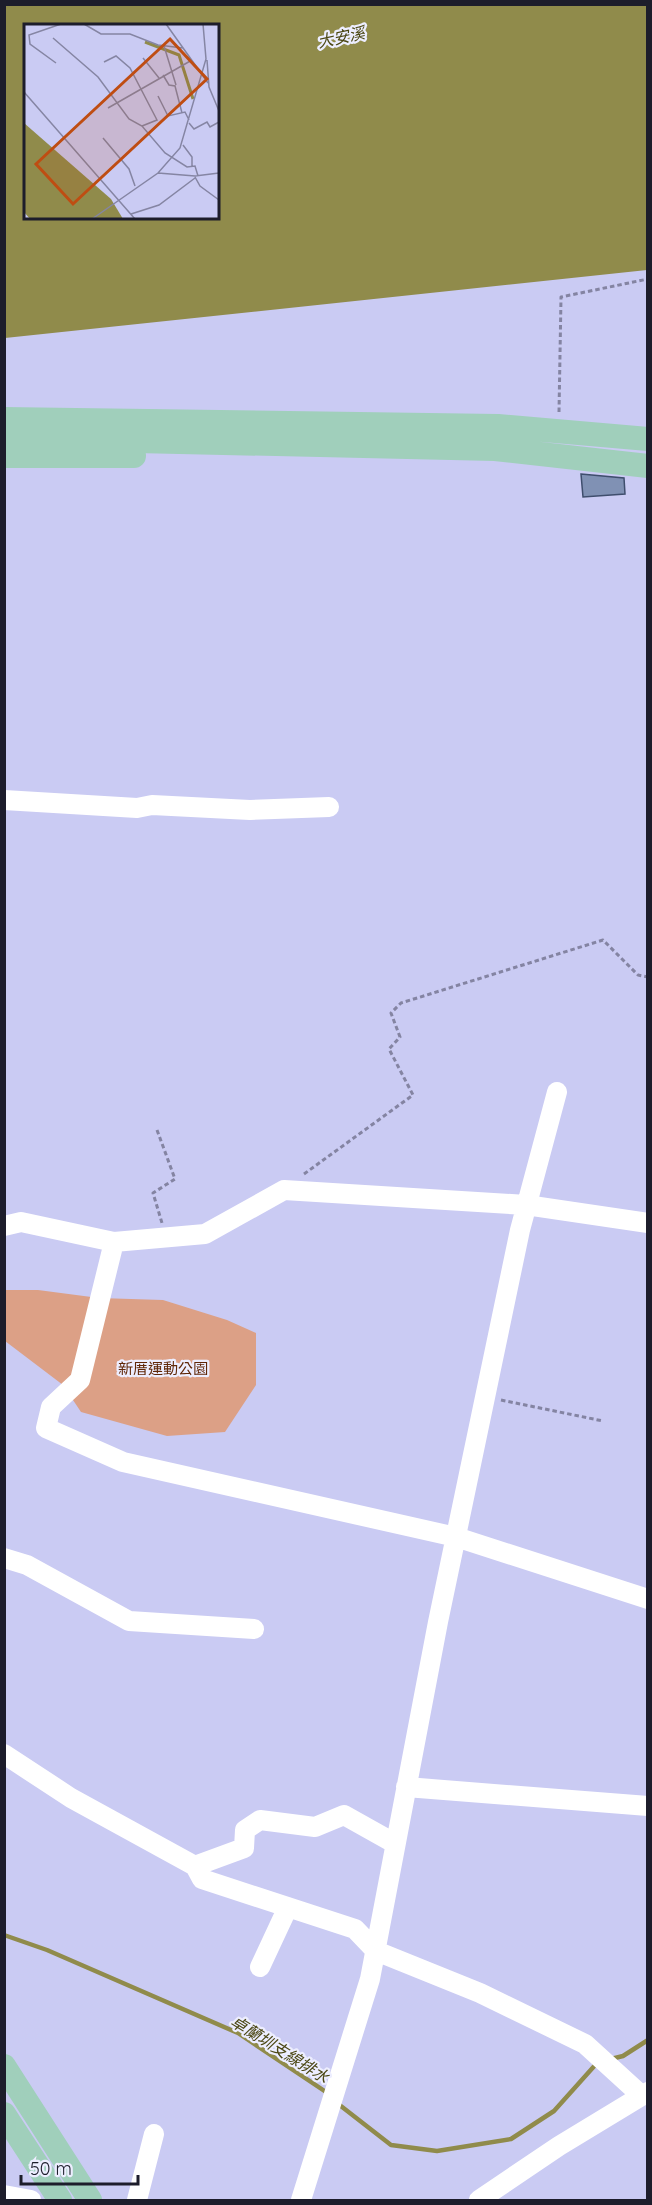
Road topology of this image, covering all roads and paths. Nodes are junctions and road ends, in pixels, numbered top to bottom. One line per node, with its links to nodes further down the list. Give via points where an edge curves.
1 (648, 279): 4 (path, via 561,297)
2 (4, 419): 3 (main road)
3 (182, 431): 4 (main road, via 498,426); 5 (main road); 7 (main road, via 146,456); 8 (main road, via 495,449)
4 (559, 431): 6 (main road)
5 (4, 438)
6 (648, 439)
7 (4, 456)
8 (648, 466)
9 (4, 800): 10 (street, via 137,808)
10 (329, 807)
11 (648, 977): 14 (path, via 638,975 603,940 401,1003 391,1013 400,1037 389,1049 413,1095)
12 (557, 1092): 15 (street)
13 (157, 1130): 18 (path, via 175,1179 153,1193)
14 (284, 1190): 15 (street); 18 (street, via 205,1234)
15 (526, 1205): 16 (street); 20 (street)
16 (648, 1223)
17 (4, 1226): 19 (street, via 21,1222)
18 (166, 1237): 19 (street)
19 (114, 1242): 22 (street, via 80,1380 51,1407 46,1428 123,1462)
20 (485, 1397): 21 (path); 22 (street)
21 (603, 1421)
22 (456, 1536): 24 (street); 27 (street)
23 (4, 1558): 25 (street, via 27,1565 129,1622)
24 (648, 1599)
25 (254, 1629)
26 (4, 1754): 30 (street, via 71,1798)
27 (405, 1787): 28 (street); 29 (street)
28 (648, 1806)
29 (394, 1843): 30 (street, via 344,1815 315,1827 261,1820 245,1830 244,1848); 32 (street)
30 (195, 1866): 31 (street, via 202,1879)
31 (288, 1907): 32 (street, via 355,1929); 33 (street)
32 (376, 1951): 35 (street, via 480,1993 585,2044); 43 (street)
33 (260, 1967)
34 (4, 2066): 41 (main road)
35 (645, 2094): 44 (street)
36 (5, 2114): 40 (main road)
37 (154, 2134): 42 (street)
38 (4, 2195): 39 (street)
39 (31, 2200)
40 (60, 2200)
41 (90, 2200)
42 (137, 2200)
43 (301, 2200)
44 (479, 2200)

